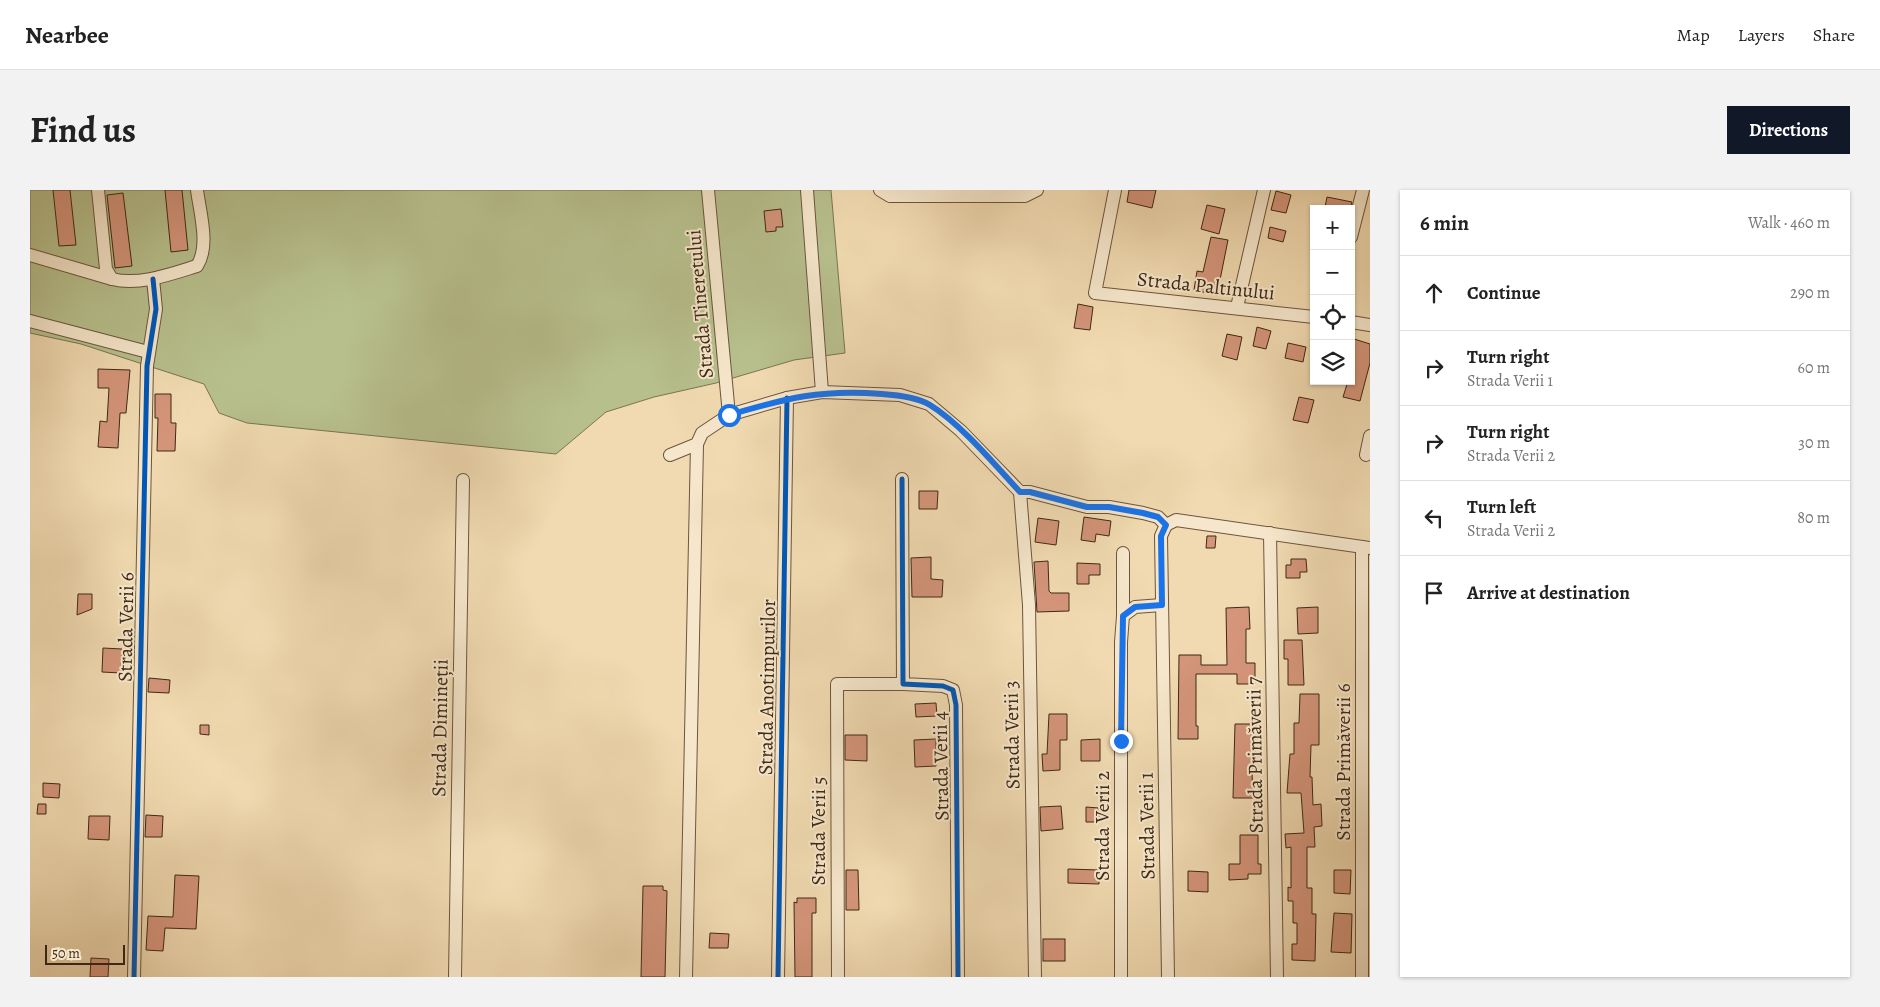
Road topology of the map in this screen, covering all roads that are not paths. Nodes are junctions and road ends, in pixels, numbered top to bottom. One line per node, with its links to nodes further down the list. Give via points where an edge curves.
1 (98, 190): 12 (street, via 106,269)
2 (198, 190): 13 (street, via 204,245 202,259 197,266)
3 (708, 190): 22 (street, Strada Tineretului)
4 (807, 190): 20 (street)
5 (880, 190): 6 (street, via 890,196 1025,196)
6 (1037, 190)
7 (1115, 190): 14 (street, Strada Paltinului, via 1095,293)
8 (1264, 190): 14 (street)
9 (1363, 190): 10 (street)
10 (1355, 221)
11 (30, 255): 12 (street)
12 (112, 279): 13 (street)
13 (153, 279): 19 (street, Strada Verii 6, via 156,309)
14 (1237, 307): 15 (street, Strada Paltinului)
15 (1310, 316)
16 (30, 321): 19 (street)
17 (1355, 323): 18 (street)
18 (1370, 325)
19 (148, 352): 40 (street, Strada Verii 6)
20 (822, 392): 21 (street); 29 (street, via 900,395 929,404 961,431)
21 (787, 398): 22 (street); 43 (street, Strada Anotimpurilor)
22 (729, 415): 24 (street, via 702,433)
23 (1370, 436): 26 (street)
24 (697, 444): 25 (street); 42 (street)
25 (670, 455)
26 (1366, 455)
27 (902, 479): 39 (street)
28 (463, 480): 41 (street, Strada Dimineții)
29 (1020, 492): 30 (street, via 1087,507 1143,513 1158,517); 46 (street, Strada Verii 3, via 1029,605)
30 (1166, 525): 31 (street, via 1176,520); 36 (street, Strada Verii 1, via 1161,536)
31 (1270, 533): 32 (street); 34 (street, Strada Primăverii 7)
32 (1286, 535): 33 (street); 34 (street)
33 (1366, 547): 50 (street, Strada Primăverii 6)
34 (1270, 550): 49 (street, Strada Primăverii 7)
35 (1123, 553): 37 (street, Strada Verii 2)
36 (1162, 605): 37 (street, via 1135,607); 48 (street, Strada Verii 1)
37 (1123, 616): 47 (street, Strada Verii 2)
38 (837, 684): 39 (street, Strada Verii 4); 44 (street, Strada Verii 5)
39 (903, 684): 45 (street, Strada Verii 4, via 953,690 956,706)
40 (134, 977)
41 (455, 977)
42 (686, 977)
43 (778, 977)
44 (838, 977)
45 (958, 977)
46 (1035, 977)
47 (1121, 977)
48 (1168, 977)
49 (1277, 977)
50 (1362, 977)

